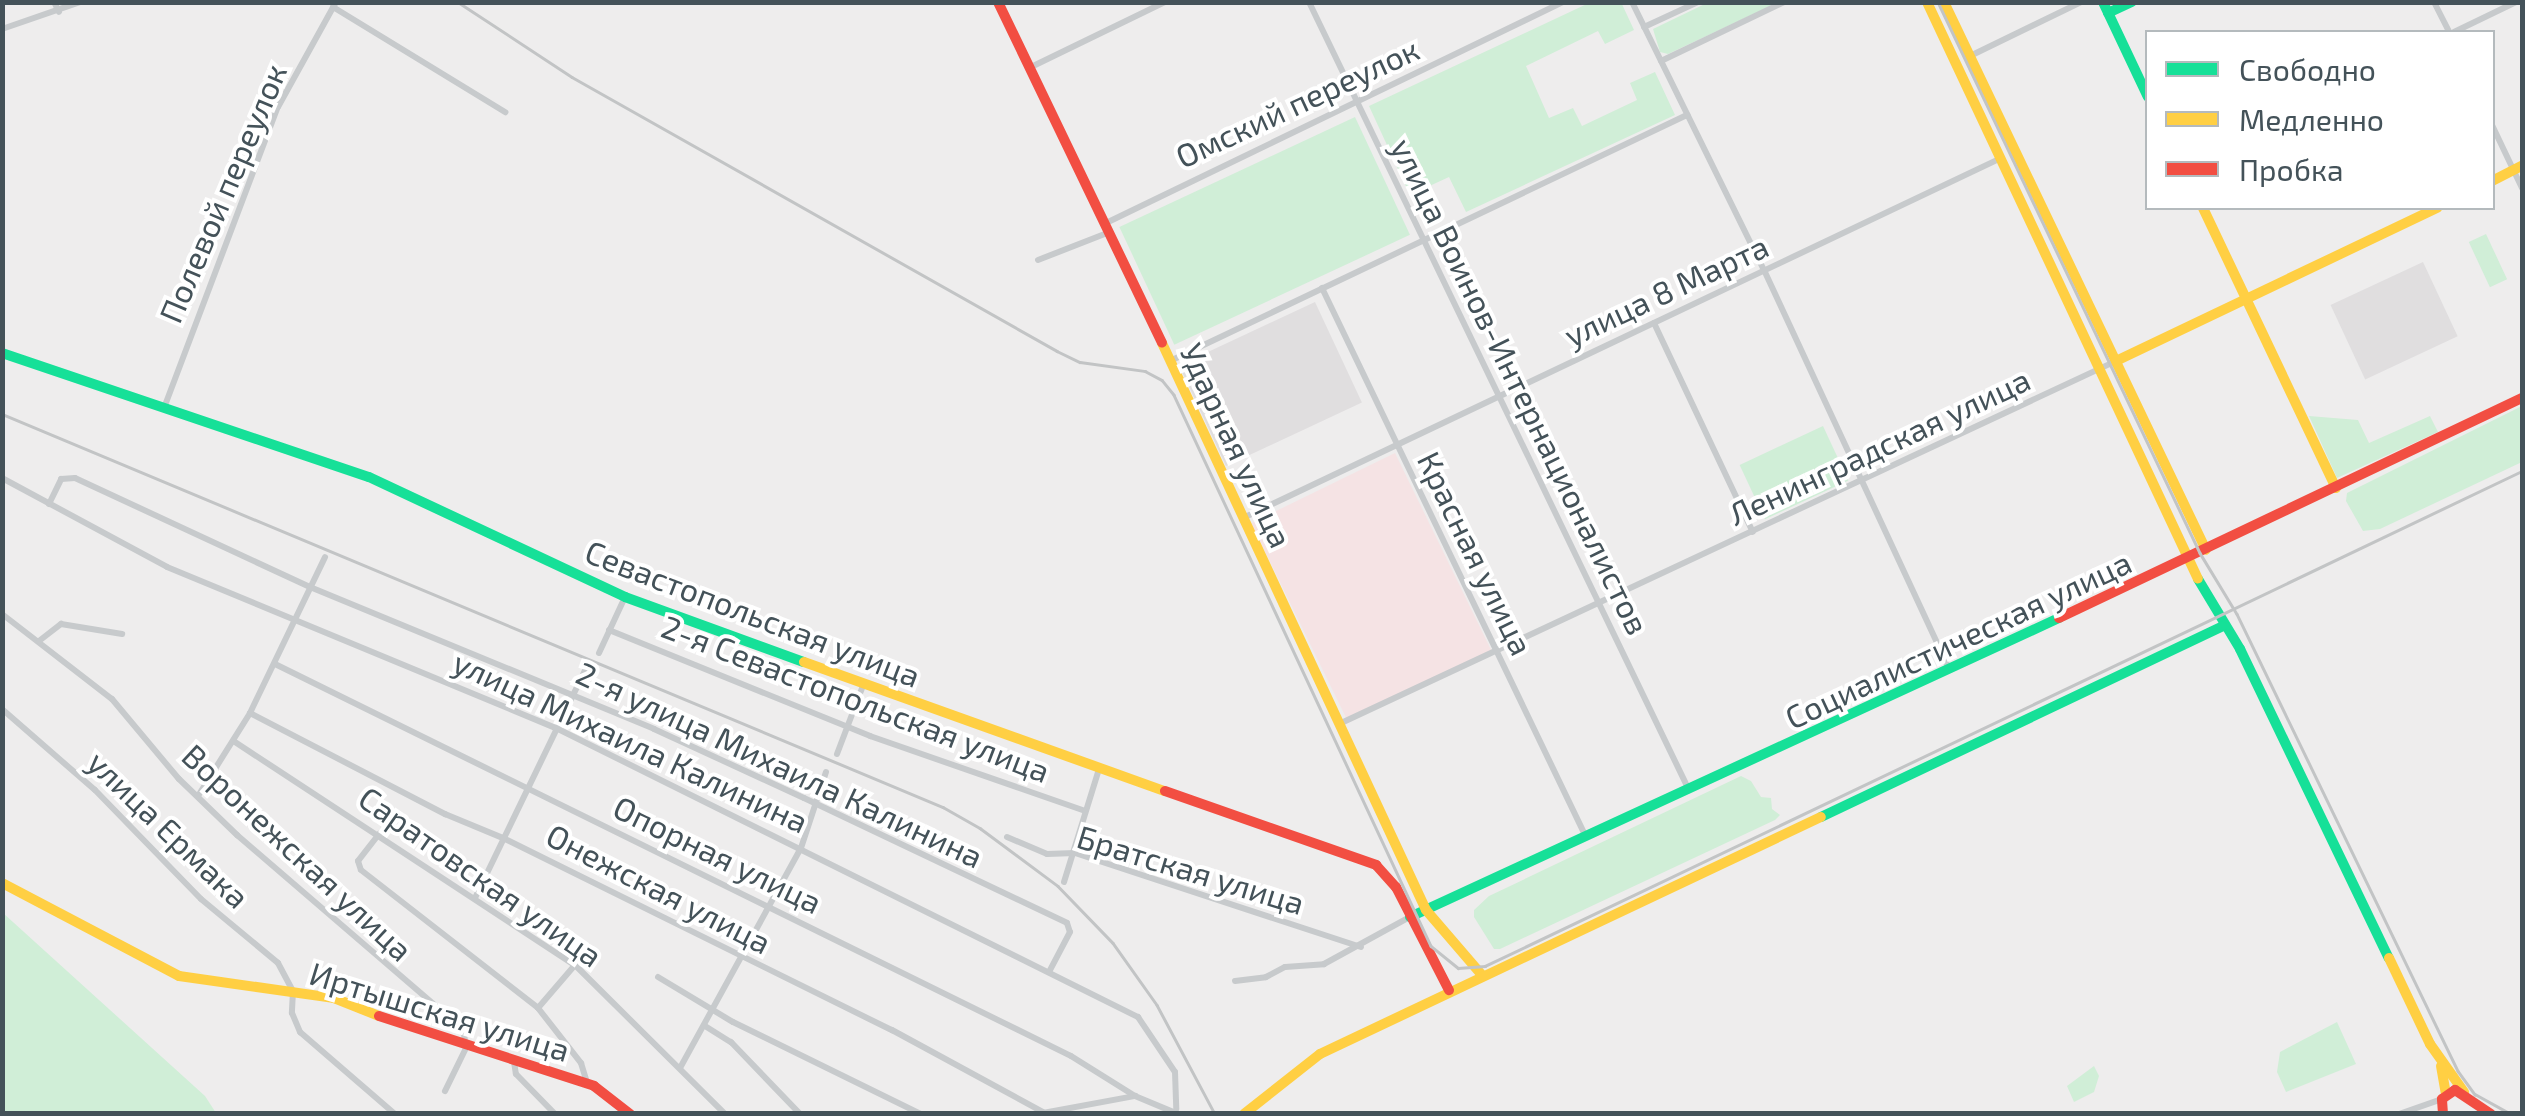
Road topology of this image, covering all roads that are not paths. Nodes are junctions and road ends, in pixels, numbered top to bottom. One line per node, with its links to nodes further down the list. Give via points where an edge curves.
1 (80, 2): 18 (street)
2 (998, 2): 25 (street, Ударная улица)
3 (1165, 2): 25 (street)
4 (1309, 2): 27 (street, улица Воинов-Интернационалистов)
5 (1563, 2): 27 (street, Омский переулок)
6 (1632, 2): 19 (street)
7 (1698, 2): 19 (street)
8 (1784, 2): 24 (street)
9 (1927, 2): 32 (street)
10 (1944, 2): 23 (street)
11 (2081, 2): 23 (street)
12 (2132, 2): 17 (street)
13 (2434, 2): 21 (street)
14 (2516, 2): 22 (street)
15 (54, 3): 18 (street)
16 (334, 5): 28 (street); 51 (street, Полевой переулок, via 278,107)
17 (2106, 8): 26 (street)
18 (59, 12): 20 (street)
19 (1644, 27): 24 (street)
20 (2, 29)
21 (2451, 30)
22 (2456, 30)
23 (1970, 56): 31 (street)
24 (1660, 61): 29 (street)
25 (1029, 68): 38 (street, Ударная улица)
26 (2145, 91)
27 (1356, 103): 38 (street, Омский переулок); 39 (street, улица Воинов-Интернационалистов)
28 (505, 112)
29 (1687, 115): 39 (street); 41 (street)
30 (2495, 130): 33 (street)
31 (2015, 150): 32 (street); 46 (street)
32 (2001, 158): 41 (street, улица 8 Марта); 48 (street)
33 (2518, 168): 34 (street); 35 (street)
34 (2495, 179)
35 (2522, 188)
36 (2203, 210): 43 (street)
37 (2433, 210): 43 (street, Ленинградская улица)
38 (1108, 228): 40 (street, Омский переулок); 47 (street, Ударная улица)
39 (1422, 240): 42 (street); 49 (street, улица Воинов-Интернационалистов)
40 (1038, 260)
41 (1764, 270): 44 (street, улица 8 Марта); 54 (street)
42 (1322, 288): 47 (street); 52 (street, Красная улица)
43 (2248, 298): 46 (street, Ленинградская улица); 55 (street)
44 (1654, 323): 49 (street, улица 8 Марта); 58 (street)
45 (2, 353): 51 (street, Севастопольская улица)
46 (2116, 361): 48 (street, Ленинградская улица); 59 (street)
47 (1170, 362): 57 (street, Ударная улица)
48 (2102, 368): 54 (street, Ленинградская улица); 61 (street)
49 (1498, 397): 52 (street, улица 8 Марта); 64 (street, улица Воинов-Интернационалистов)
50 (2522, 398): 55 (street, Социалистическая улица)
51 (164, 408): 63 (street, Севастопольская улица, via 369,477)
52 (1396, 446): 57 (street, улица 8 Марта); 72 (street, Красная улица)
53 (2, 478): 56 (street, улица Михаила Калинина)
54 (1864, 480): 58 (street, Ленинградская улица); 75 (street)
55 (2336, 488): 59 (street, Социалистическая улица)
56 (49, 504): 62 (street, 2-я улица Михаила Калинина, via 61,479 75,478); 66 (street, улица Михаила Калинина)
57 (1243, 518): 80 (street, Ударная улица)
58 (1754, 532): 64 (street, Ленинградская улица)
59 (2206, 550): 61 (street, Социалистическая улица)
60 (325, 557): 62 (street)
61 (2190, 558): 67 (street); 75 (street, Социалистическая улица)
62 (310, 587): 66 (street); 77 (street, 2-я улица Михаила Калинина)
63 (624, 597): 68 (street); 76 (street, Севастопольская улица)
64 (1599, 605): 72 (street, Ленинградская улица); 88 (street, улица Воинов-Интернационалистов)
65 (2, 614): 70 (street, Воронежская улица)
66 (294, 622): 73 (street); 82 (street, улица Михаила Калинина)
67 (2222, 627): 108 (street); 118 (street, via 2240,649)
68 (609, 630): 71 (street); 81 (street, 2-я Севастопольская улица)
69 (122, 634): 70 (street, via 61,624)
70 (39, 641): 89 (street, Воронежская улица, via 124,710)
71 (599, 653)
72 (1497, 654): 80 (street, Ленинградская улица); 95 (street, Красная улица)
73 (275, 664): 79 (street); 87 (street, Опорная улица)
74 (588, 664): 77 (street)
75 (1950, 670): 88 (street, Социалистическая улица)
76 (864, 682): 81 (street); 85 (street, Севастопольская улица)
77 (574, 695): 82 (street); 90 (street, 2-я улица Михаила Калинина)
78 (2, 709): 112 (street, улица Ермака, via 278,963)
79 (250, 713): 83 (street); 94 (street, Онежская улица)
80 (1339, 724): 102 (street, Ударная улица)
81 (848, 726): 84 (street); 91 (street, 2-я Севастопольская улица)
82 (556, 728): 87 (street); 96 (street, улица Михаила Калинина)
83 (235, 742): 89 (street); 92 (street, Саратовская улица)
84 (837, 754)
85 (1099, 768): 91 (street); 103 (street, Севастопольская улица, via 1361,857 1387,875)
86 (826, 772): 90 (street)
87 (528, 787): 94 (street); 101 (street, Опорная улица)
88 (1689, 791): 95 (street, Социалистическая улица)
89 (198, 796): 116 (street, Воронежская улица, via 453,1021)
90 (816, 804): 96 (street); 107 (street, 2-я улица Михаила Калинина, via 1067,924 1070,932)
91 (1085, 811): 97 (street)
92 (379, 834): 100 (street, Саратовская улица); 113 (street, Иртышская улица, via 358,861 361,870)
93 (1007, 837): 97 (street, Братская улица, via 1047,854)
94 (503, 838): 100 (street); 105 (street, Онежская улица)
95 (1587, 838): 102 (street, Социалистическая улица)
96 (801, 848): 101 (street); 107 (street, улица Михаила Калинина)
97 (1075, 853): 99 (street); 104 (street, Братская улица)
98 (2, 882): 112 (street, Иртышская улица, via 104,942 179,976)
99 (1064, 882)
100 (475, 898): 106 (street, Саратовская улица)
101 (771, 908): 105 (street); 123 (street, Опорная улица, via 1071,1056)
102 (1426, 910): 103 (street, Социалистическая улица); 108 (street, Ударная улица)
103 (1410, 917): 104 (street); 111 (street, Севастопольская улица)
104 (1361, 948): 110 (street, via 1318,966)
105 (743, 959): 114 (street); 127 (street, Онежская улица, via 892,1030)
106 (576, 965): 113 (street); 119 (street, Саратовская улица)
107 (1049, 972): 126 (street, улица Михаила Калинина, via 1144,1022 1175,1072)
108 (1482, 975): 111 (street)
109 (658, 978): 114 (street)
110 (1236, 981)
111 (1449, 990): 134 (street, via 1320,1054)
112 (292, 991): 116 (street, Иртышская улица, via 350,1003); 128 (street, улица Ермака, via 300,1032)
113 (538, 1008): 120 (street, Иртышская улица, via 582,1064)
114 (714, 1010): 115 (street); 133 (street)
115 (705, 1026): 119 (street); 132 (street, via 731,1042)
116 (466, 1048): 117 (street, Иртышская улица); 121 (street)
117 (514, 1062): 120 (street, Иртышская улица); 129 (street, via 516,1074)
118 (2440, 1062): 122 (street); 124 (street)
119 (680, 1068): 131 (street, Саратовская улица)
120 (587, 1084): 130 (street, Иртышская улица)
121 (445, 1091)
122 (2464, 1092): 124 (street); 125 (street)
123 (1135, 1096): 126 (street); 127 (street)
124 (2444, 1096): 135 (street); 136 (street)
125 (2471, 1108): 137 (street)
126 (1177, 1111)
127 (1042, 1113)
128 (395, 1114)
129 (555, 1114)
130 (630, 1114)
131 (725, 1114)
132 (800, 1114)
133 (921, 1114)
134 (1244, 1114)
135 (2399, 1114)
136 (2443, 1114)
137 (2491, 1114)

